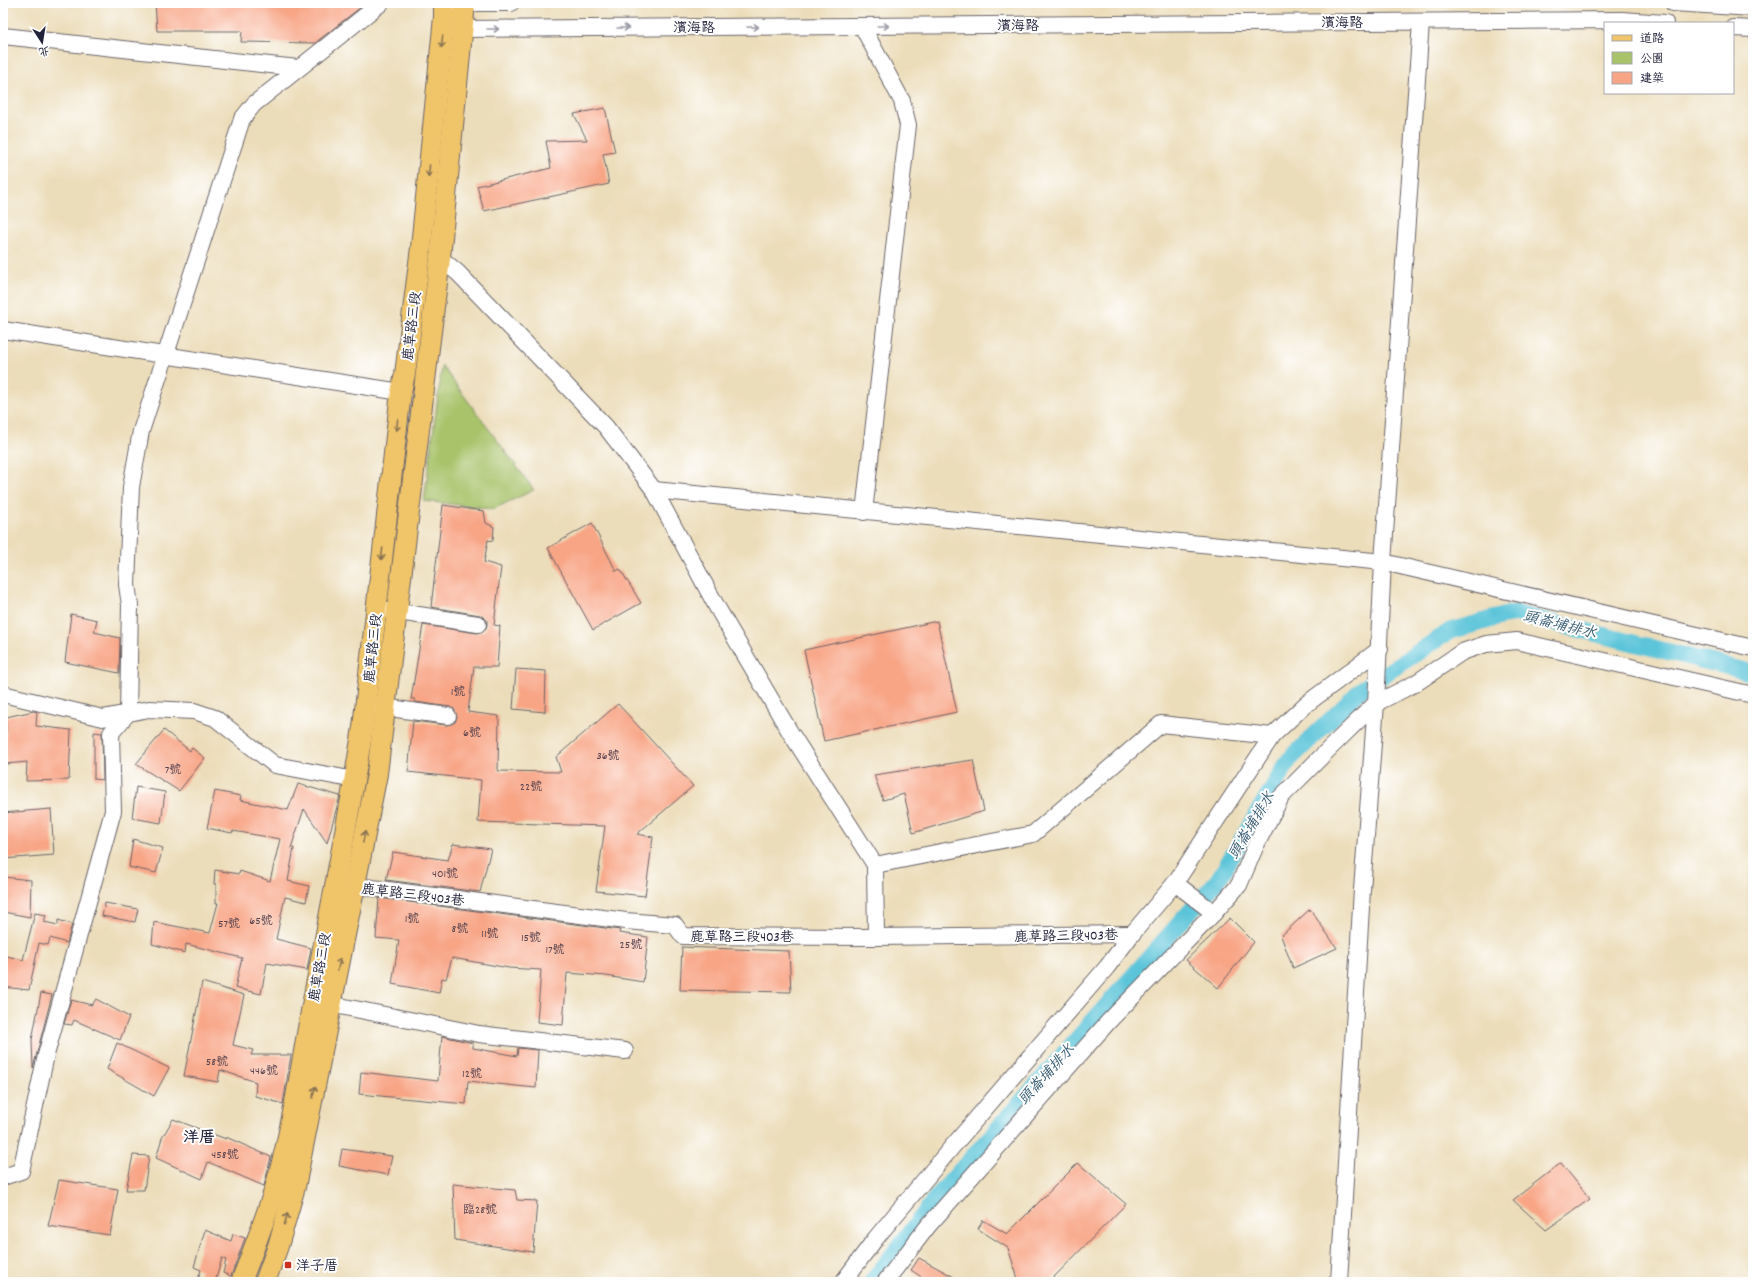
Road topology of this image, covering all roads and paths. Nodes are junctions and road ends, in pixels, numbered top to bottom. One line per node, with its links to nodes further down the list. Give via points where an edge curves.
1 (381, 3): 14 (street)
2 (465, 3): 3 (street); 6 (street); 11 (main road, 鹿草路三段)
3 (511, 3)
4 (1673, 3): 5 (street)
5 (1753, 8)
6 (444, 10): 11 (street); 18 (main road, 鹿草路三段, one-way to 18, via 421,247)
7 (1421, 22): 8 (street, 濱海路); 9 (street, 濱海路, one-way to 7); 21 (street)
8 (1651, 22)
9 (862, 26): 11 (street, 濱海路, one-way to 9); 20 (street, via 902,101 908,125)
10 (1734, 28): 12 (street)
11 (463, 29): 15 (main road, 鹿草路三段)
12 (1753, 29)
13 (3, 36): 14 (street)
14 (298, 68): 17 (street, via 254,104 242,119)
15 (440, 258): 19 (street, via 458,273 606,427); 23 (main road, 鹿草路三段)
16 (3, 330): 17 (street)
17 (165, 356): 18 (street); 32 (street, via 141,431 131,487 127,585 130,605)
18 (401, 392): 22 (main road, 鹿草路三段, one-way to 22)
19 (654, 490): 20 (street); 36 (street, via 718,609 786,725)
20 (864, 512): 21 (street)
21 (1383, 562): 25 (street); 26 (street)
22 (376, 608): 23 (street); 30 (main road, 鹿草路三段)
23 (397, 612): 24 (street); 31 (main road, 鹿草路三段)
24 (478, 624)
25 (1753, 648)
26 (1380, 649): 29 (street); 34 (street, via 1305,705)
27 (3, 694): 32 (street, via 103,718)
28 (1753, 695): 29 (street, via 1517,641 1486,644 1462,652 1416,683)
29 (1376, 703): 40 (street, via 1281,797 1239,885); 52 (street, via 1362,890)
30 (365, 704): 31 (street); 35 (main road, 鹿草路三段)
31 (385, 708): 33 (street); 39 (main road, 鹿草路三段, one-way to 31, via 377,774)
32 (128, 713): 35 (street, via 149,710 194,711 215,718 275,765); 45 (street, via 111,734 113,810 46,1055 21,1171)
33 (448, 716)
34 (1272, 736): 36 (street, via 1161,724 1034,834); 38 (street)
35 (355, 780): 37 (main road, 鹿草路三段)
36 (875, 864): 42 (street)
37 (335, 883): 39 (street, 鹿草路三段403巷); 46 (main road, 鹿草路三段, via 290,1123 275,1187)
38 (1175, 883): 40 (street); 41 (street)
39 (354, 886): 42 (street, 鹿草路三段403巷, via 626,922 675,925 683,936); 43 (main road, 鹿草路三段, one-way to 39)
40 (1214, 913): 51 (street, via 1109,1021 928,1226)
41 (1132, 934): 42 (street, 鹿草路三段403巷); 50 (street, via 1107,967 881,1232)
42 (876, 937)
43 (330, 1004): 44 (street, via 479,1034); 47 (main road, 鹿草路三段, one-way to 43, via 296,1187)
44 (625, 1051)
45 (3, 1177)
46 (257, 1240): 47 (main road); 48 (main road, 鹿草路三段)
47 (278, 1246): 49 (main road, 鹿草路三段)
48 (241, 1282)
49 (264, 1282)
50 (843, 1282)
51 (884, 1282)
52 (1339, 1282)

